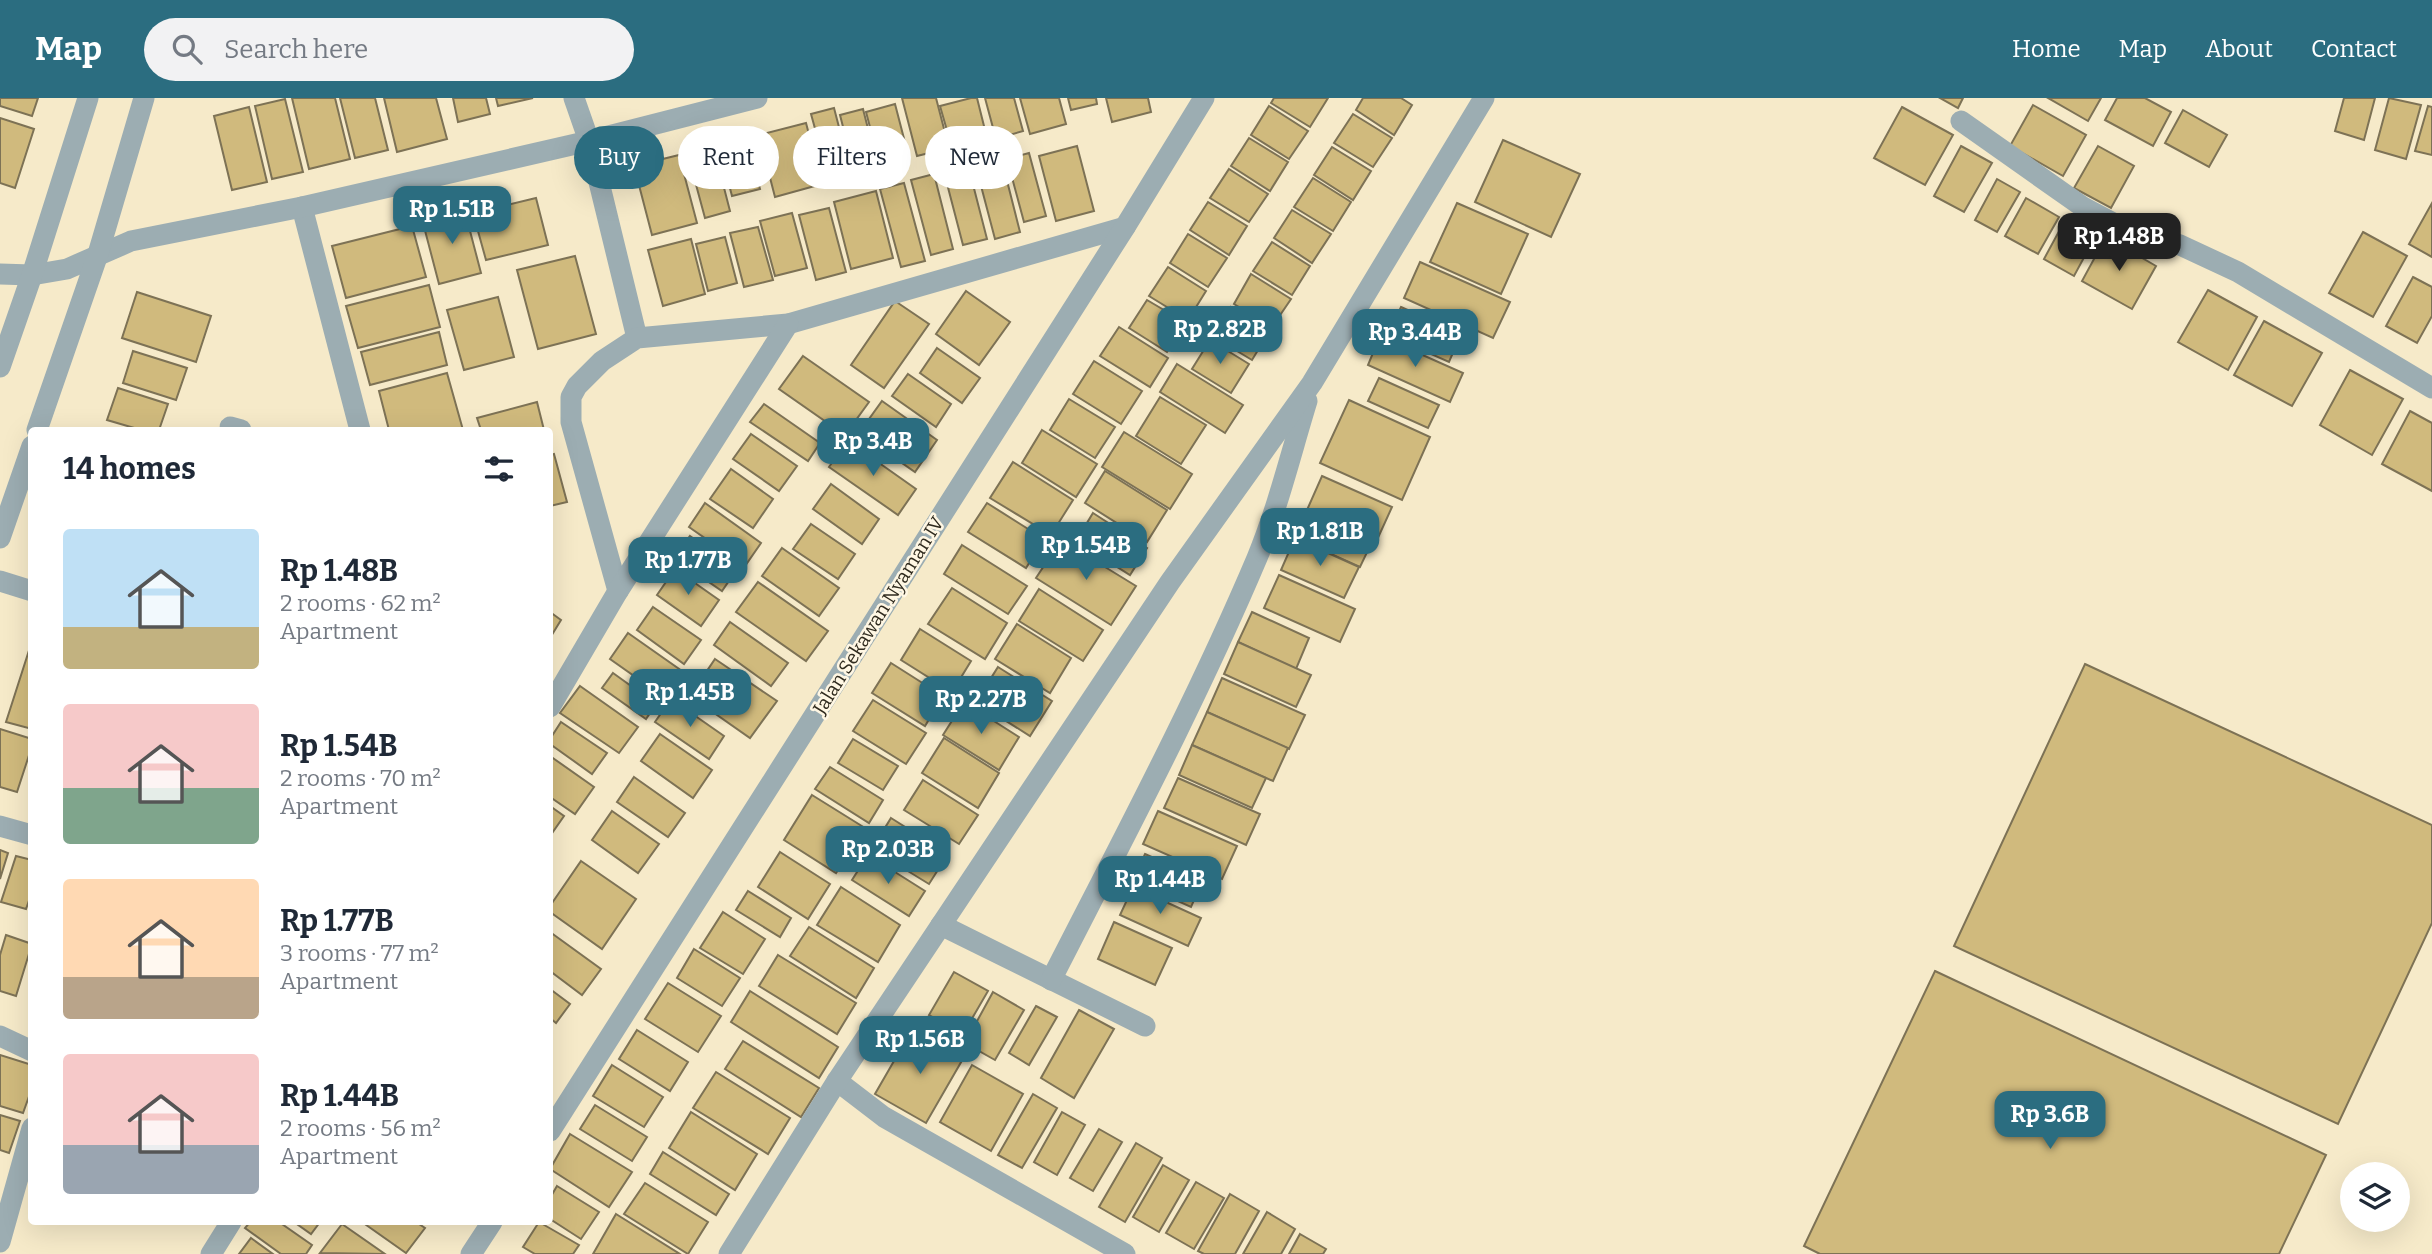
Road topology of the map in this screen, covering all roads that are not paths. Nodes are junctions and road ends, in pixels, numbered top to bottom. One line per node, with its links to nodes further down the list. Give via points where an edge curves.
1 (88, 98): 16 (street)
2 (144, 98): 14 (street)
3 (574, 98): 8 (street)
4 (757, 98): 9 (street)
5 (1204, 98): 13 (street, Jalan Sekawan Nyaman IV)
6 (1484, 98): 20 (street)
7 (1961, 121): 21 (street, via 2083,207 2238,272)
8 (584, 126)
9 (648, 126)
10 (574, 144): 12 (street)
11 (601, 189): 18 (street)
12 (302, 207): 14 (street, via 131,241); 23 (street)
13 (1125, 227): 17 (street); 38 (street, Jalan Sekawan Nyaman IV)
14 (98, 254): 16 (street, via 67,268); 22 (street)
15 (0, 274): 16 (street)
16 (32, 275): 19 (street)
17 (788, 324): 18 (street); 28 (street)
18 (637, 338): 28 (street, via 585,376 571,397 570,410)
19 (0, 367)
20 (1312, 383): 32 (street, via 1170,582); 33 (street, via 1252,568 1166,756)
21 (2432, 388)
22 (38, 427)
23 (359, 427)
24 (28, 458): 25 (street)
25 (0, 538)
26 (0, 581): 27 (street)
27 (28, 590)
28 (618, 591): 29 (street)
29 (553, 702)
30 (0, 825): 31 (street)
31 (28, 834)
32 (941, 925): 33 (street); 37 (street)
33 (1051, 980): 34 (street)
34 (1145, 1026)
35 (0, 1036): 36 (street)
36 (28, 1049)
37 (837, 1081): 45 (street); 46 (street, via 884,1117)
38 (553, 1126)
39 (28, 1142): 42 (street)
40 (229, 1225): 43 (street)
41 (490, 1225): 44 (street)
42 (0, 1242)
43 (211, 1254)
44 (471, 1254)
45 (729, 1254)
46 (1125, 1254)

